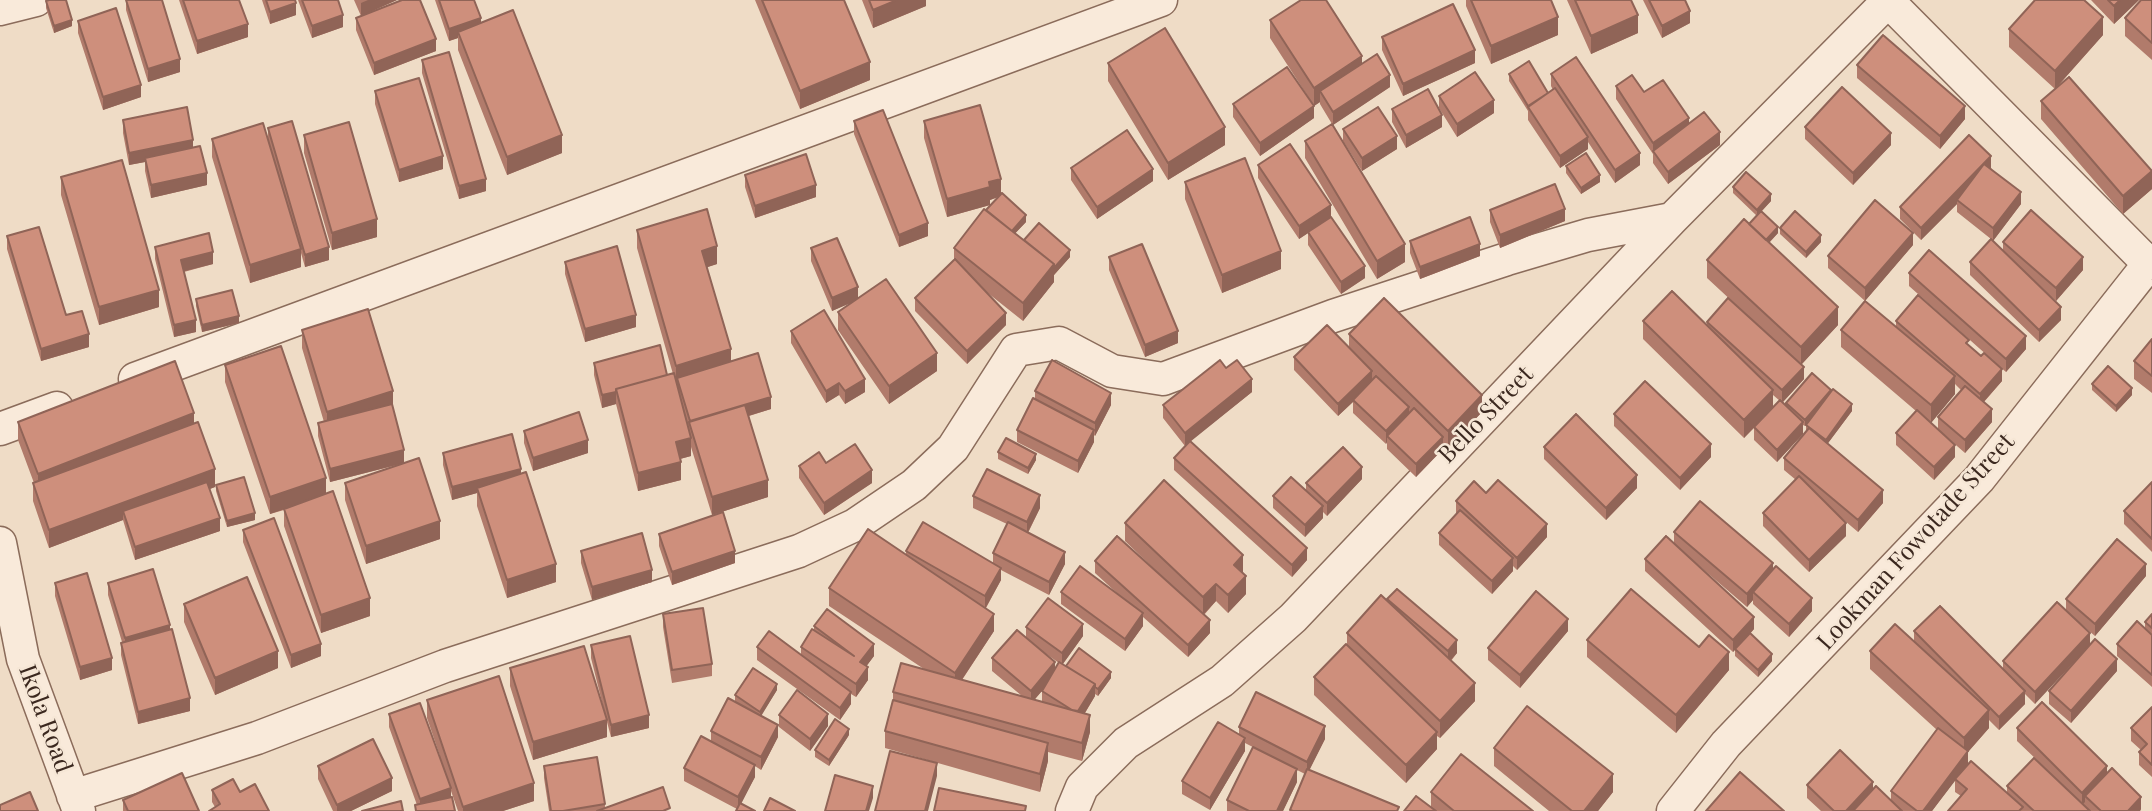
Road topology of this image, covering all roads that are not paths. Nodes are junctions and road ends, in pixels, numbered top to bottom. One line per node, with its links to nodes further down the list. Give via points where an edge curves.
1 (36, 0): 4 (street)
2 (1161, 0): 7 (street)
3 (1888, 1): 5 (street, Bello Street); 6 (street)
4 (0, 9)
5 (1672, 219): 9 (street, via 1588,235 1507,259 1163,379 1112,371 1059,343 1016,350 953,448 914,485 821,541 444,666); 10 (street, Bello Street, via 1293,618 1222,681 1126,743 1082,787)
6 (2150, 262): 11 (street, Lookman Fowotade Street, via 1979,479 1726,744)
7 (0, 429)
8 (0, 543): 9 (street, Ikola Road, via 23,659)
9 (76, 804)
10 (1072, 811)
11 (1673, 811)

